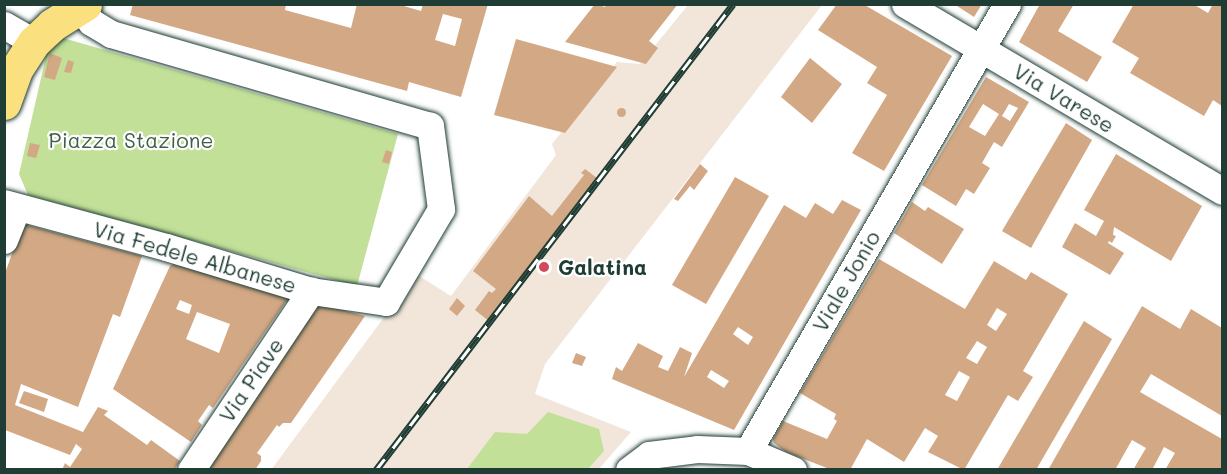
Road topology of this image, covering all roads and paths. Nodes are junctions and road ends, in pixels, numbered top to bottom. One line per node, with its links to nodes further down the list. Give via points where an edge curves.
1 (905, 4): 5 (street, Via Varese)
2 (1007, 4): 5 (street, Viale Jonio)
3 (63, 17): 4 (street); 6 (main road, via 17,68); 10 (street, Via Fedele Albanese, via 91,22 111,34 430,126 441,209 386,302)
4 (4, 25)
5 (982, 49): 7 (street, Via Varese); 11 (street, Viale Jonio)
6 (5, 103)
7 (1222, 191)
8 (11, 205): 9 (street); 10 (street, Via Fedele Albanese)
9 (4, 240)
10 (311, 291): 12 (street, Via Piave)
11 (748, 451): 13 (street, via 697,449 648,455); 14 (street)
12 (191, 470)
13 (628, 470)
14 (793, 470)

